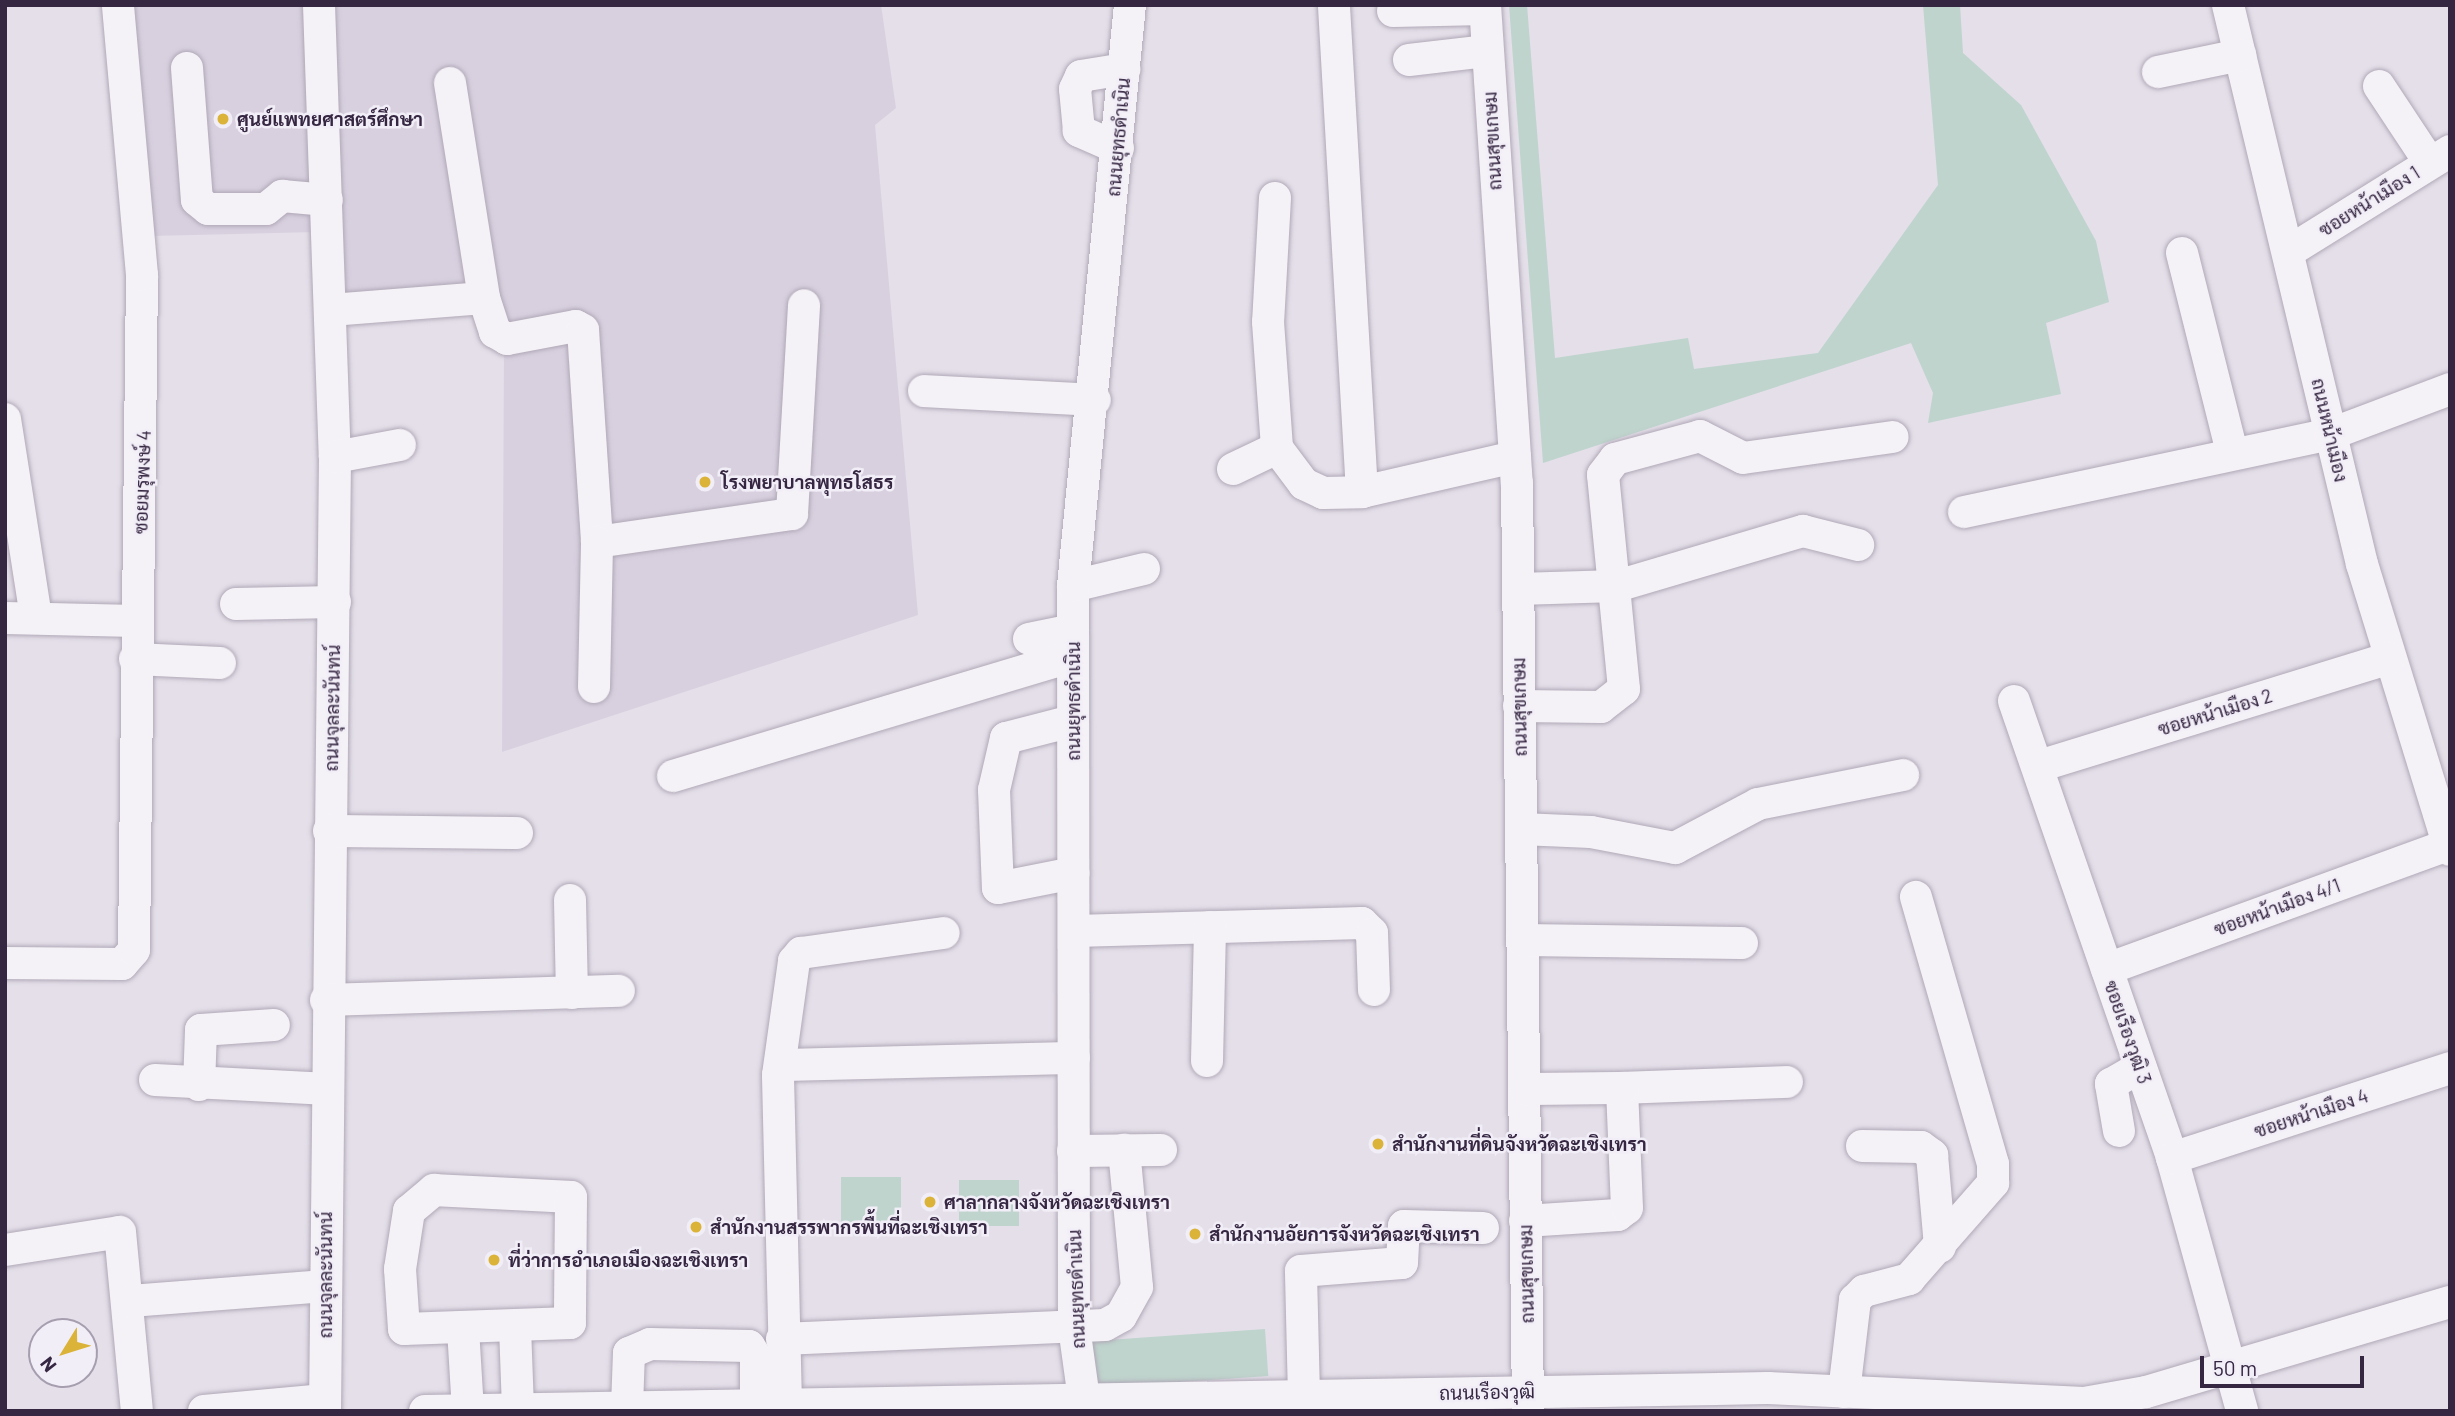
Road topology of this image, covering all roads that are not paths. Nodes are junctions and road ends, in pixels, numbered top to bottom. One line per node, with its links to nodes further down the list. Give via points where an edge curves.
1 (118, 5): 49 (street, ซอยมรุพงษ์ 4, via 142,275)
2 (319, 5): 19 (street, ถนนจุลละนันทน์)
3 (1130, 5): 12 (street, ถนนยุทธดำเนิน)
4 (1334, 5): 37 (street)
5 (2228, 5): 9 (street, ถนนหน้าเมือง)
6 (1485, 7): 7 (street); 8 (street, ถนนสุขเกษม)
7 (1393, 11)
8 (1487, 51): 10 (street); 35 (street, ถนนสุขเกษม)
9 (2240, 55): 13 (street); 20 (street, ถนนหน้าเมือง)
10 (1409, 60)
11 (187, 68): 19 (street, via 197,200 208,209 265,209 282,195)
12 (1124, 69): 16 (street, ถนนยุทธดำเนิน); 16 (street, via 1081,76 1075,89 1079,131)
13 (2158, 72)
14 (450, 83): 22 (street)
15 (2379, 86): 17 (street)
16 (1118, 148): 27 (street, ถนนยุทธดำเนิน)
17 (2440, 157): 20 (street, ซอยหน้าเมือง 1)
18 (1275, 198): 32 (street, via 1268,322)
19 (327, 200): 24 (street, ถนนจุลละนันทน์)
20 (2288, 252): 29 (street, ถนนหน้าเมือง)
21 (2182, 253): 33 (street)
22 (484, 298): 24 (street); 39 (street, via 495,332 507,339 576,326 586,336)
23 (804, 305): 39 (street, via 792,513)
24 (331, 310): 34 (street, ถนนจุลละนันทน์)
25 (2450, 389): 29 (street)
26 (924, 391): 27 (street)
27 (1095, 400): 42 (street, ถนนยุทธดำเนิน)
28 (5, 419): 48 (street)
29 (2332, 434): 33 (street); 52 (street, ถนนหน้าเมือง)
30 (1893, 437): 43 (street, via 1743,458 1700,436 1615,459 1603,475)
31 (400, 445): 34 (street)
32 (1277, 447): 36 (street); 37 (street, via 1304,484 1323,493)
33 (2232, 452): 38 (street)
34 (335, 457): 45 (street, ถนนจุลละนันทน์)
35 (1515, 457): 37 (street); 44 (street, ถนนสุขเกษม)
36 (1233, 468)
37 (1362, 492)
38 (1964, 512)
39 (597, 542): 55 (street)
40 (1858, 545): 43 (street, via 1803,531)
41 (1144, 569): 42 (street)
42 (1073, 586): 51 (street, ถนนยุทธดำเนิน)
43 (1617, 586): 44 (street); 57 (street, via 1623,689 1601,707)
44 (1518, 589): 57 (street, ถนนสุขเกษม)
45 (335, 602): 46 (street); 63 (street, ถนนจุลละนันทน์)
46 (236, 604)
47 (5, 618): 48 (street)
48 (36, 618): 49 (street)
49 (136, 621): 53 (street, ซอยมรุพงษ์ 4)
50 (1029, 639): 51 (street)
51 (1072, 643): 58 (street, ถนนยุทธดำเนิน); 61 (street)
52 (2390, 658): 59 (street, ซอยหน้าเมือง 2); 65 (street, ถนนหน้าเมือง)
53 (135, 659): 54 (street); 74 (street, ซอยมรุพงษ์ 4, via 130,960)
54 (220, 663)
55 (594, 687)
56 (2014, 701): 59 (street, ซอยเรืองวุฒิ 3)
57 (1519, 706): 62 (street, ถนนสุขเกษม)
58 (1072, 721): 66 (street, ถนนยุทธดำเนิน); 66 (street, via 1006,737 994,790 998,888)
59 (2039, 766): 75 (street, ซอยเรืองวุฒิ 3)
60 (1903, 775): 62 (street, via 1758,804 1675,848 1591,832)
61 (673, 776)
62 (1521, 829): 72 (street, ถนนสุขเกษม)
63 (329, 831): 64 (street); 79 (street, ถนนจุลละนันทน์)
64 (517, 832)
65 (2449, 846): 75 (street, ซอยหน้าเมือง 4/1)
66 (1074, 873): 70 (street, ถนนยุทธดำเนิน)
67 (1916, 897): 100 (street, via 1993,1164 1993,1183 1980,1205)
68 (570, 900): 78 (street)
69 (1210, 927): 70 (street); 76 (street, via 1362,923 1372,933); 82 (street)
70 (1074, 931): 81 (street, ถนนยุทธดำเนิน)
71 (944, 933): 83 (street, via 802,953 791,974)
72 (1522, 940): 73 (street); 91 (street, ถนนสุขเกษม)
73 (1742, 943)
74 (5, 963)
75 (2107, 969): 84 (street, ซอยเรืองวุฒิ 3)
76 (1374, 990)
77 (619, 991): 78 (street)
78 (572, 993): 79 (street)
79 (326, 1000): 90 (street, ถนนจุลละนันทน์)
80 (274, 1025): 88 (street, via 201,1030)
81 (1074, 1058): 83 (street); 96 (street, ถนนยุทธดำเนิน)
82 (1207, 1061)
83 (780, 1065): 108 (street)
84 (2140, 1067): 92 (street, via 2110,1084); 97 (street, ซอยเรืองวุฒิ 3)
85 (2450, 1068): 97 (street, ซอยหน้าเมือง 4)
86 (155, 1080): 88 (street)
87 (1787, 1082): 89 (street)
88 (199, 1085): 90 (street)
89 (1622, 1088): 91 (street); 98 (street, via 1624,1213)
90 (324, 1089): 102 (street, ถนนจุลละนันทน์)
91 (1525, 1089): 98 (street, ถนนสุขเกษม)
92 (2119, 1131)
93 (1862, 1146): 100 (street, via 1921,1147 1932,1155)
94 (1124, 1150): 95 (street); 96 (street); 106 (street, via 1137,1287 1121,1316 1105,1325)
95 (1161, 1150)
96 (1073, 1151): 106 (street, ถนนยุทธดำเนิน)
97 (2172, 1158): 109 (street, ซอยเรืองวุฒิ 3)
98 (1525, 1221): 114 (street, ถนนสุขเกษม)
99 (1483, 1228): 111 (street, via 1404,1226 1402,1263 1301,1271)
100 (1940, 1247): 110 (street, via 1909,1279 1864,1291 1850,1307)
101 (5, 1250): 103 (street, via 119,1231)
102 (325, 1286): 103 (street); 116 (street, ถนนจุลละนันทน์)
103 (130, 1301): 124 (street)
104 (2450, 1302): 109 (street, ถนนเรืองวุฒิ)
105 (515, 1327): 107 (street); 107 (street, via 566,1326 572,1319 573,1201 565,1193 434,1190 414,1201 401,1255 402,1326 410,1332); 122 (street)
106 (1074, 1327): 108 (street); 112 (street, ถนนยุทธดำเนิน)
107 (463, 1329): 123 (street)
108 (782, 1339): 117 (street)
109 (2232, 1366): 120 (street, ถนนเรืองวุฒิ, via 2146,1392); 127 (street, ซอยเรืองวุฒิ 3)
110 (1844, 1392): 113 (street, ถนนเรืองวุฒิ); 115 (street, ถนนเรืองวุฒิ)
111 (1304, 1396): 112 (street, ถนนเรืองวุฒิ); 114 (street, ถนนเรืองวุฒิ)
112 (1084, 1399): 118 (street, ถนนเรืองวุฒิ)
113 (1768, 1399): 114 (street, ถนนเรืองวุฒิ)
114 (1528, 1401)
115 (1930, 1403): 120 (street, ถนนเรืองวุฒิ)
116 (325, 1405): 125 (street)
117 (771, 1405): 119 (street, ถนนเรืองวุฒิ); 121 (street, ถนนเรืองวุฒิ); 121 (street, via 749,1346 650,1344 629,1353)
118 (957, 1406): 119 (street, ถนนเรืองวุฒิ)
119 (883, 1407)
120 (2048, 1407)
121 (627, 1408): 122 (street, ถนนเรืองวุฒิ)
122 (518, 1409): 123 (street, ถนนเรืองวุฒิ)
123 (468, 1410): 126 (street, ถนนเรืองวุฒิ)
124 (137, 1411)
125 (204, 1411)
126 (425, 1411)
127 (2242, 1411)

